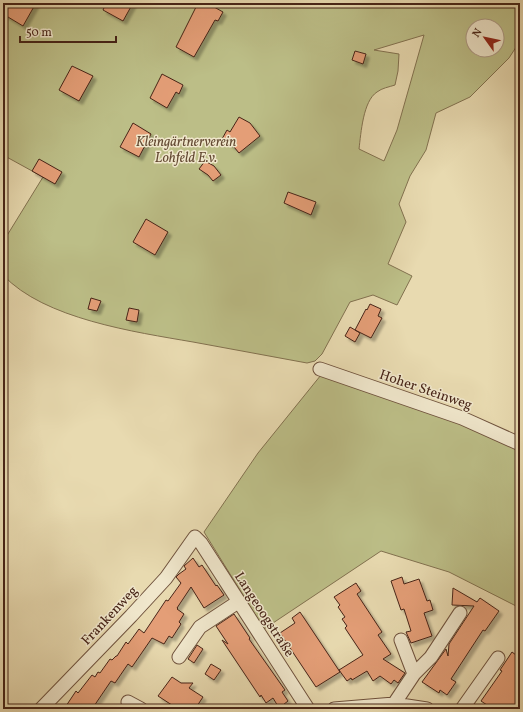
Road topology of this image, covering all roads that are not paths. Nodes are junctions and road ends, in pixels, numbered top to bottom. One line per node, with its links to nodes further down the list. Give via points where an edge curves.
1 (320, 369): 2 (street, Hoher Steinweg, via 462,418)
2 (520, 444)
3 (195, 537): 4 (street, Langeoogstraße); 12 (street, Frankenweg, via 166,578)
4 (238, 602): 7 (street, via 200,627); 14 (street, Langeoogstraße)
5 (460, 613): 9 (street, via 431,657)
6 (401, 640): 9 (street)
7 (179, 657)
8 (498, 658): 17 (street)
9 (414, 674): 11 (street)
10 (128, 702): 13 (street)
11 (394, 704): 15 (street); 16 (street)
12 (41, 709)
13 (141, 709)
14 (308, 709)
15 (334, 709)
16 (427, 709)
17 (462, 709)

